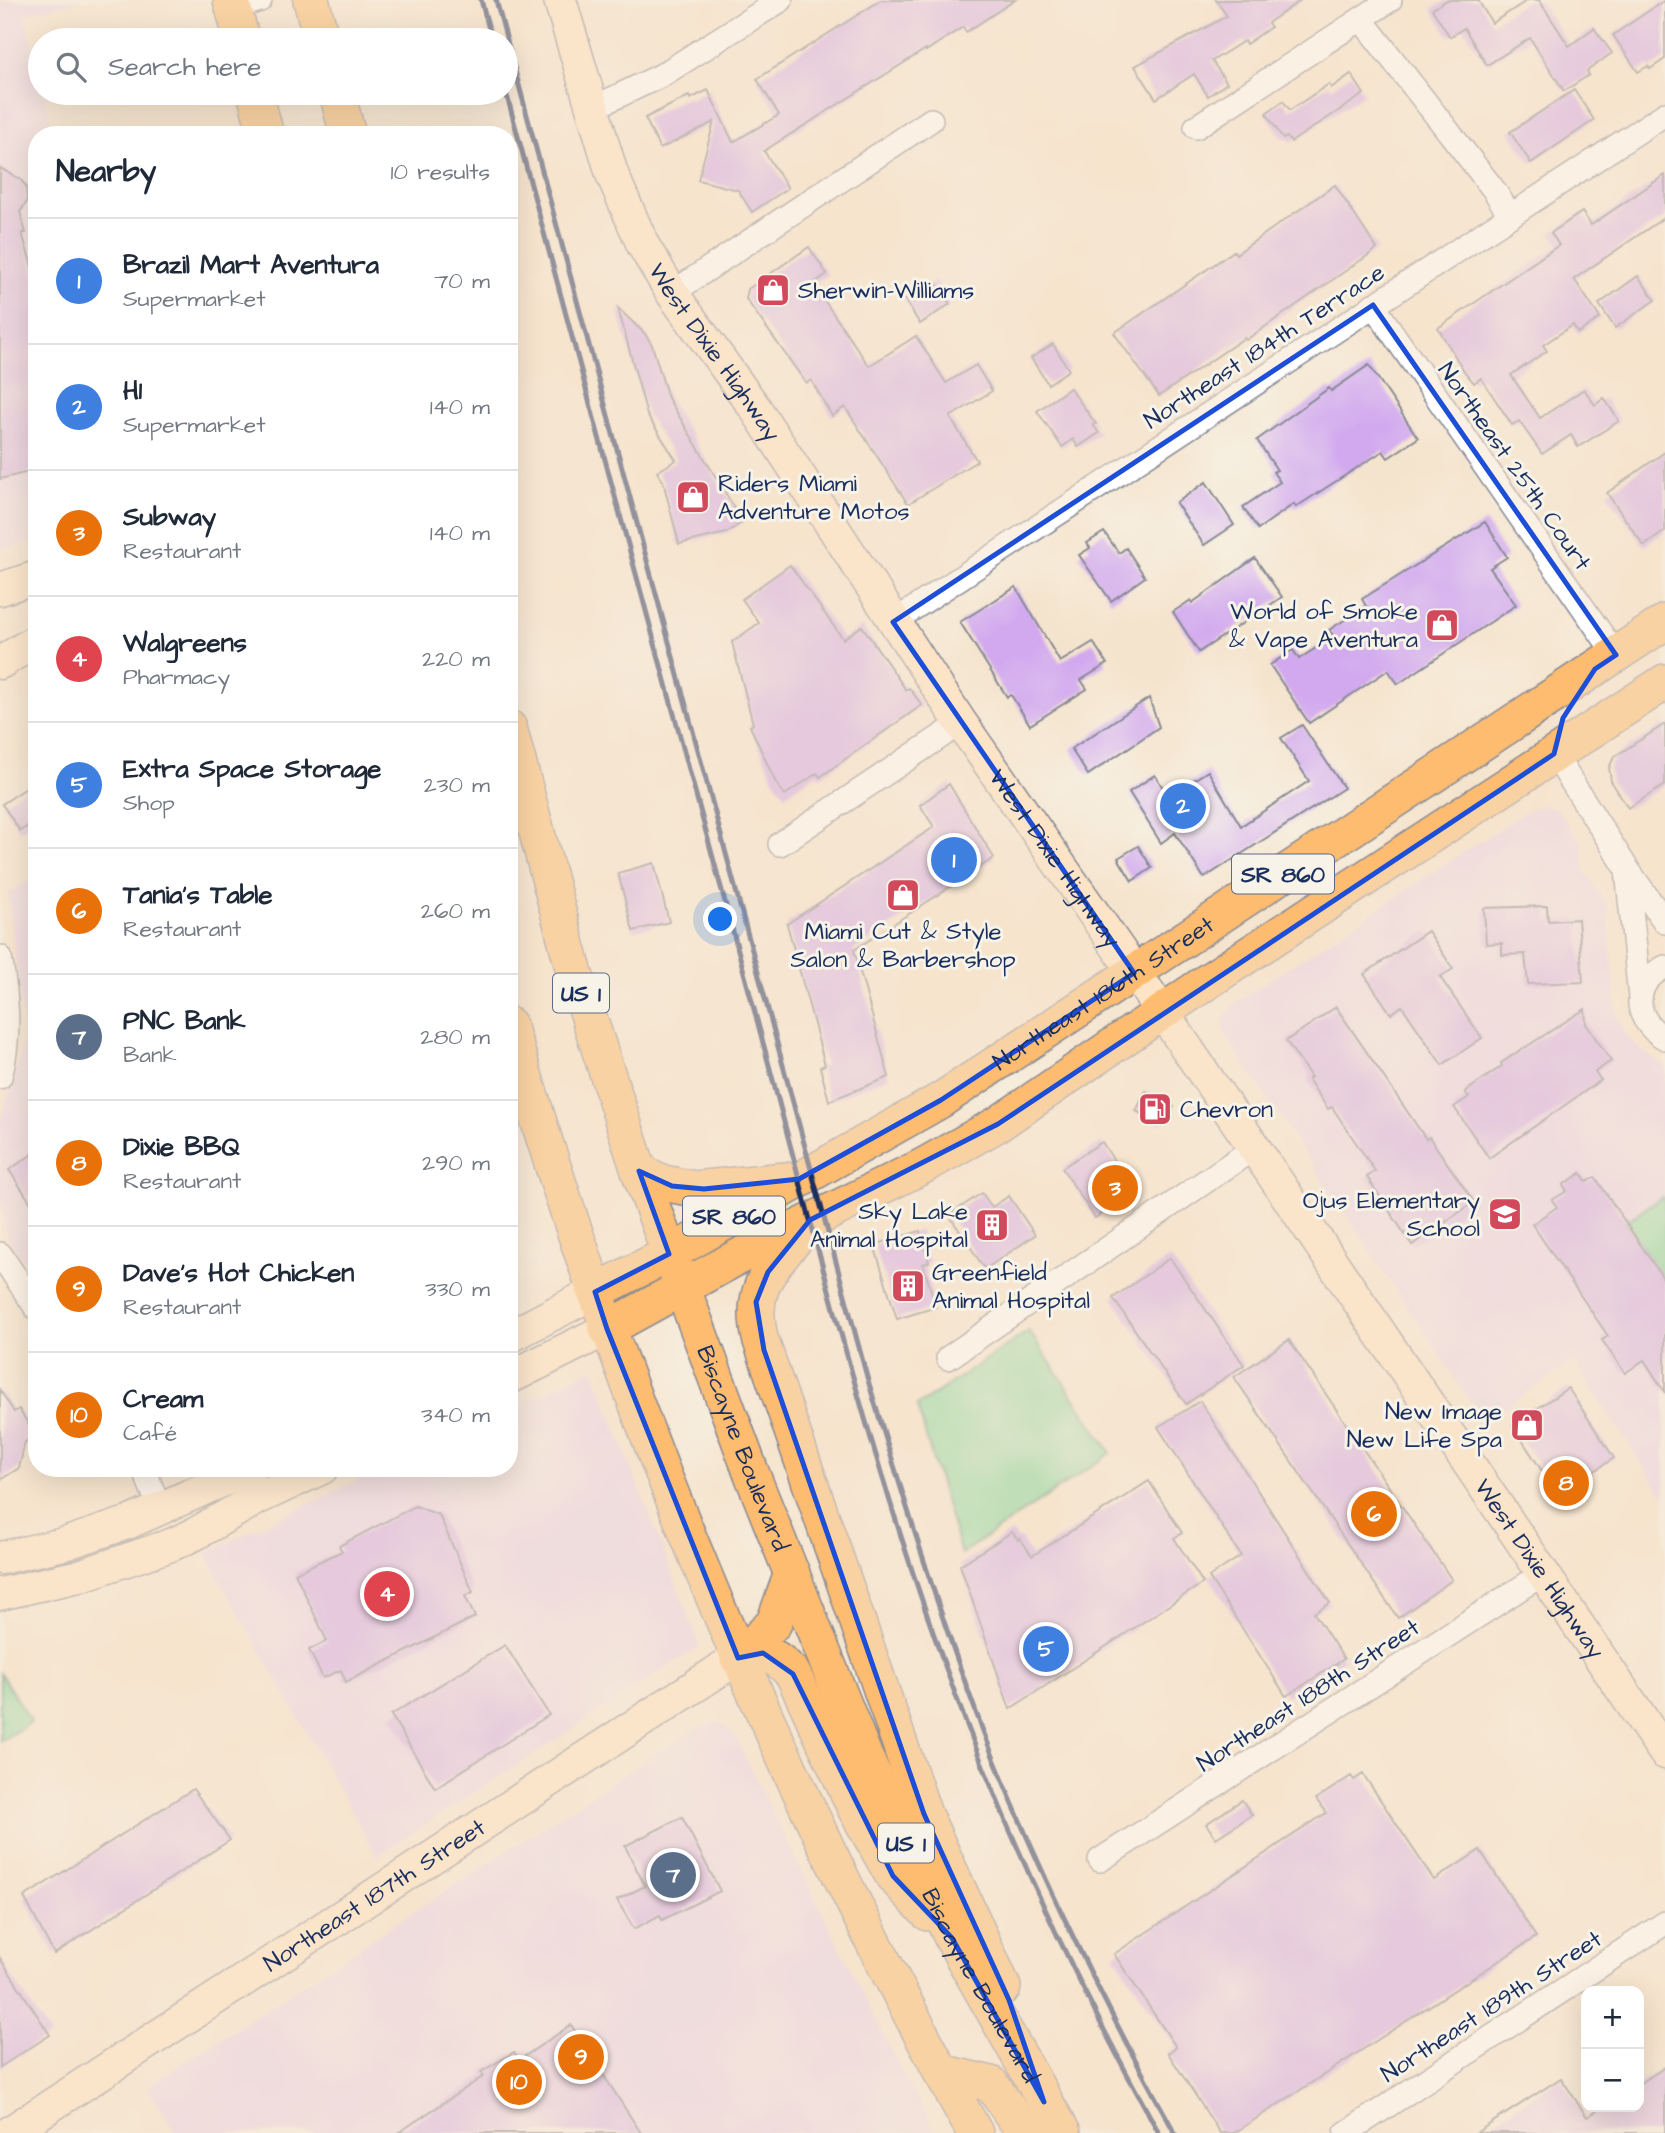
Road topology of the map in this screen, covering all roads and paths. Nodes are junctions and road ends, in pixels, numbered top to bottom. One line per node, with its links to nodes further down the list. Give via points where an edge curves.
1 (311, 0): 7 (main road)
2 (560, 0): 10 (street, West Dixie Highway)
3 (781, 0): 5 (street)
4 (1390, 0): 6 (street)
5 (746, 10): 10 (street, via 662,75)
6 (1361, 19): 15 (street); 16 (street)
7 (319, 28)
8 (258, 105): 13 (main road)
9 (340, 105): 14 (main road)
10 (591, 109): 17 (street, West Dixie Highway, via 631,219)
11 (1665, 114): 16 (street, Northeast 184th Terrace)
12 (931, 120): 17 (street)
13 (264, 126)
14 (346, 126)
15 (1196, 127)
16 (1510, 215): 18 (street, Northeast 184th Terrace)
17 (673, 293): 21 (street, West Dixie Highway, via 755,408)
18 (1373, 305): 21 (street, Northeast 184th Terrace); 24 (street, Northeast 25th Court)
19 (28, 580): 20 (street)
20 (0, 589)
21 (893, 622): 27 (street, West Dixie Highway)
22 (1665, 622): 24 (main road, Northeast 186th Street / SR 860)
23 (28, 646): 25 (street)
24 (1605, 662): 28 (main road, via 1558,728); 37 (main road, Northeast 186th Street / SR 860)
25 (0, 663)
26 (1665, 682): 28 (main road, Northeast 186th Street / SR 860)
27 (961, 723): 31 (street); 37 (street, West Dixie Highway)
28 (1554, 754): 32 (street); 39 (main road, Northeast 186th Street / SR 860)
29 (518, 761): 33 (main road, Biscayne Boulevard / US 1)
30 (518, 827): 33 (main road)
31 (780, 844)
32 (1626, 867): 34 (street); 38 (street)
33 (548, 875): 44 (main road, Biscayne Boulevard / US 1)
34 (1665, 922)
35 (0, 957): 42 (street, via 7,1023)
36 (1665, 967): 38 (street, via 1652,975)
37 (1134, 973): 39 (street, West Dixie Highway); 45 (main road, Northeast 186th Street / SR 860, via 941,1100)
38 (1640, 997): 40 (street, via 1645,1022)
39 (1163, 1013): 43 (street, West Dixie Highway); 46 (main road, Northeast 186th Street / SR 860, via 982,1133)
40 (1665, 1038)
41 (518, 1053): 50 (main road)
42 (0, 1077)
43 (1254, 1147): 54 (street); 62 (street, West Dixie Highway)
44 (639, 1171): 45 (main road, via 663,1183 694,1189); 48 (main road, Biscayne Boulevard / US 1)
45 (799, 1179): 48 (main road, Northeast 186th Street / SR 860)
46 (810, 1220): 49 (main road, Northeast 186th Street / SR 860); 70 (main road, via 758,1291 755,1313 760,1338 924,1814 1009,2000)
47 (0, 1254): 51 (street)
48 (669, 1254): 49 (main road, Biscayne Boulevard / US 1); 50 (main road, Northeast 186th Street / SR 860)
49 (681, 1287): 52 (main road, Northeast 186th Street / SR 860); 61 (main road, Biscayne Boulevard / US 1)
50 (595, 1292): 52 (main road); 53 (street)
51 (28, 1296)
52 (607, 1329): 55 (street); 64 (main road)
53 (518, 1332)
54 (948, 1358)
55 (518, 1374)
56 (147, 1477): 59 (street)
57 (232, 1477): 59 (street)
58 (304, 1477): 63 (street, via 170,1545 79,1576)
59 (161, 1510): 60 (street, via 64,1544)
60 (0, 1558)
61 (792, 1573): 64 (main road, via 774,1623); 68 (main road, Biscayne Boulevard / US 1, via 865,1757)
62 (1544, 1573): 65 (street, West Dixie Highway); 66 (street, Northeast 188th Street)
63 (0, 1594)
64 (738, 1658): 68 (main road, via 763,1653 780,1660 793,1674 856,1810 893,1876); 69 (main road, via 837,1871); 71 (street, Northeast 187th Street)
65 (1665, 1753)
66 (1100, 1860)
67 (1665, 1923): 75 (street, Northeast 189th Street)
68 (952, 1938): 70 (main road, Biscayne Boulevard / US 1)
69 (941, 2072): 72 (main road); 73 (main road, via 991,2084)
70 (1044, 2102): 74 (main road, Biscayne Boulevard / US 1)
71 (9, 2133)
72 (975, 2133)
73 (1025, 2133)
74 (1063, 2133)
75 (1346, 2133)

